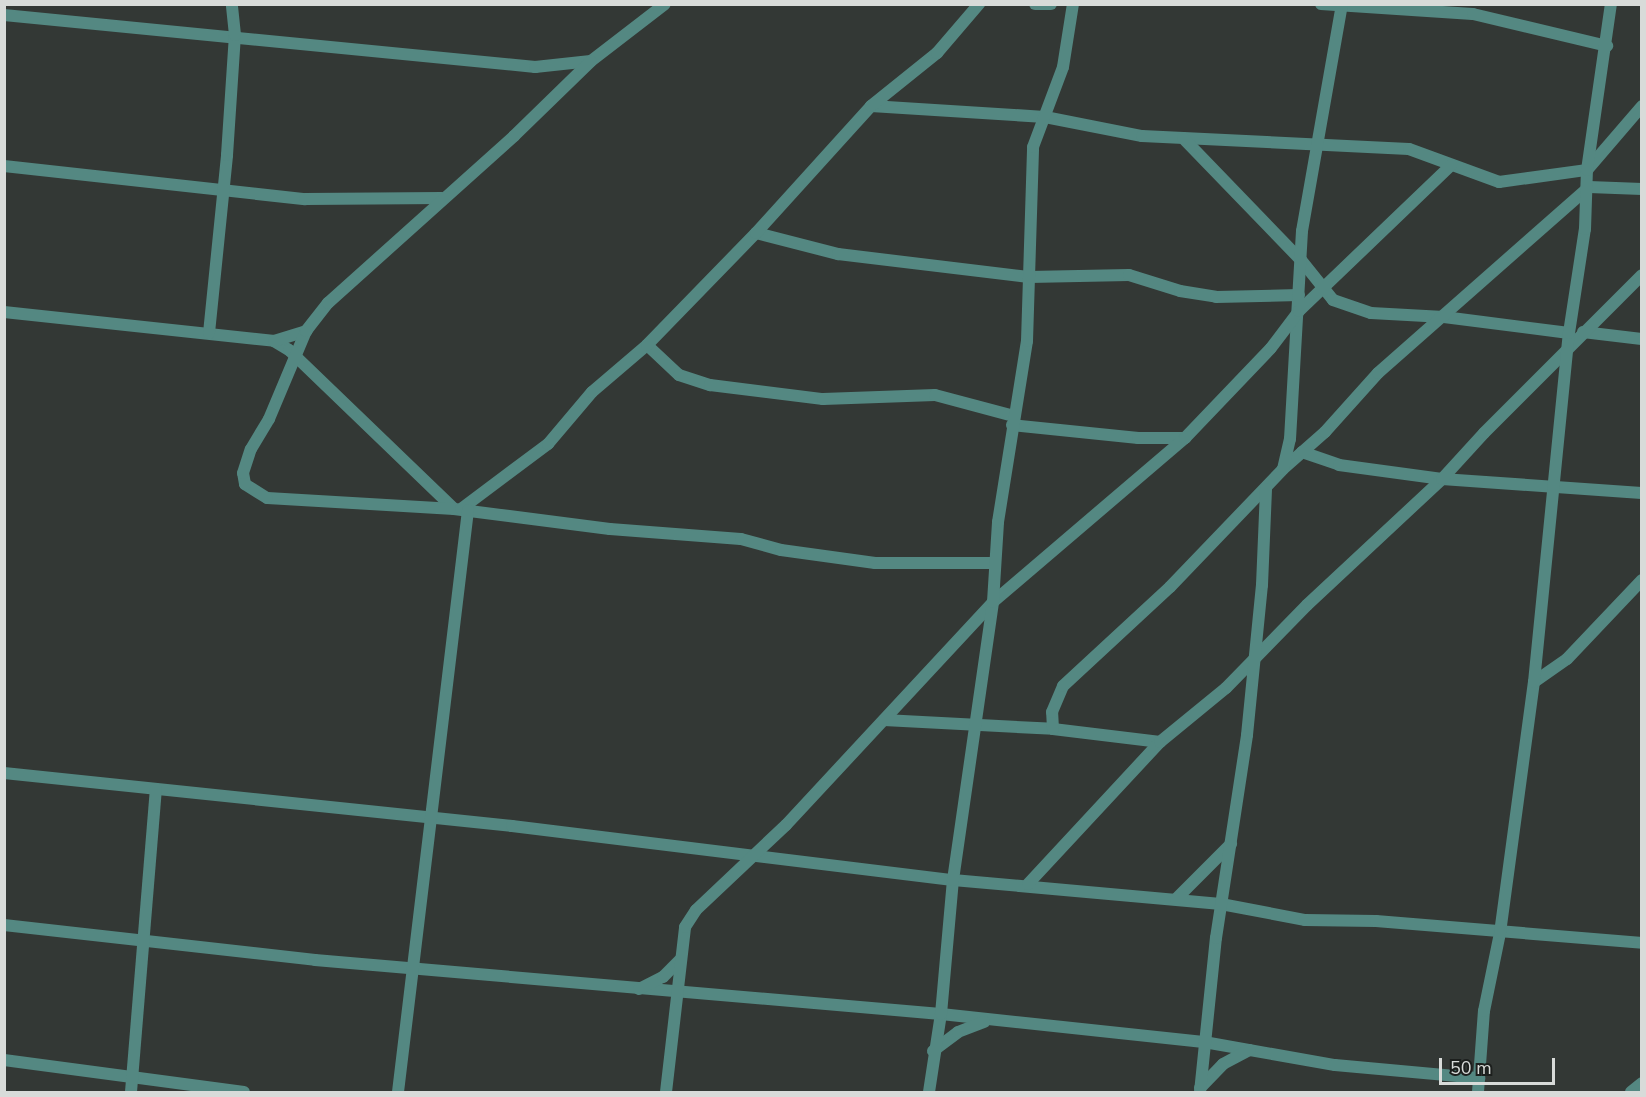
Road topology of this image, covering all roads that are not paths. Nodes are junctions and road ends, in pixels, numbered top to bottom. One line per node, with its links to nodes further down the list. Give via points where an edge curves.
1 (232, 4): 11 (street)
2 (665, 4): 13 (street)
3 (979, 4): 14 (street, via 937,53)
4 (1035, 4): 5 (street)
5 (1051, 4)
6 (1073, 4): 16 (street, via 1064,67)
7 (1321, 4): 9 (street)
8 (1611, 4): 12 (street)
9 (1341, 6): 12 (street, via 1451,10); 18 (street)
10 (4, 15): 11 (street)
11 (235, 35): 13 (street, via 535,67); 24 (street)
12 (1607, 46): 21 (street)
13 (591, 61): 25 (street, via 514,136)
14 (871, 106): 16 (street); 26 (street)
15 (1641, 106): 21 (street)
16 (1045, 117): 17 (street, via 1114,132); 29 (street, via 1033,147)
17 (1183, 138): 18 (street); 27 (street)
18 (1316, 142): 19 (street, via 1409,149); 27 (street)
19 (1451, 165): 21 (street, via 1499,182); 30 (street)
20 (4, 166): 24 (street)
21 (1587, 170): 22 (street)
22 (1589, 188): 23 (street); 34 (street); 38 (street)
23 (1641, 189)
24 (223, 190): 25 (street, via 305,199); 37 (street)
25 (442, 198): 35 (street, via 346,284)
26 (756, 233): 29 (street, via 838,254); 41 (street)
27 (1301, 261): 30 (street); 31 (street)
28 (1641, 276): 36 (street)
29 (1029, 277): 31 (street, via 1129,275 1180,291 1216,297); 44 (street, via 1027,341)
30 (1321, 290): 32 (street); 34 (street, via 1345,306 1371,313)
31 (1299, 295): 32 (street)
32 (1299, 311): 45 (street, via 1271,348); 47 (street, via 1290,439)
33 (4, 312): 37 (street)
34 (1444, 316): 38 (street); 46 (street, via 1378,373)
35 (306, 332): 40 (street); 43 (street)
36 (1583, 332): 39 (street); 42 (street)
37 (209, 333): 40 (street)
38 (1569, 333): 42 (street)
39 (1641, 339)
40 (274, 341): 43 (street)
41 (647, 345): 44 (street, via 679,375 710,385 823,399 935,395); 52 (street, via 592,392 548,444)
42 (1567, 350): 48 (street); 49 (street)
43 (297, 358): 52 (street); 52 (street, via 270,419 251,449 243,473 245,484 267,498)
44 (1013, 420): 45 (street, via 1155,439); 53 (street)
45 (1185, 438): 55 (street)
46 (1302, 452): 47 (street); 48 (street, via 1339,465)
47 (1283, 469): 50 (street)
48 (1442, 479): 49 (street); 56 (street)
49 (1553, 487): 51 (street); 57 (street)
50 (1266, 489): 56 (street, via 1262,585); 60 (street, via 1170,587 1063,686 1052,712)
51 (1641, 493)
52 (461, 509): 53 (street, via 610,529 741,539 781,550 875,563); 64 (street)
53 (994, 562): 55 (street)
54 (1641, 580): 57 (street, via 1567,659)
55 (993, 602): 58 (street); 59 (street)
56 (1252, 661): 61 (street); 65 (street, via 1247,735)
57 (1534, 682): 72 (street)
58 (884, 720): 59 (street); 66 (street, via 786,825)
59 (978, 724): 60 (street); 67 (street)
60 (1053, 729): 61 (street)
61 (1160, 742): 68 (street)
62 (4, 773): 63 (street)
63 (156, 789): 64 (street); 73 (street)
64 (431, 818): 66 (street); 76 (street)
65 (1231, 844): 69 (street); 70 (street)
66 (750, 856): 67 (street); 75 (street, via 689,918)
67 (953, 880): 68 (street); 79 (street)
68 (1028, 884): 69 (street)
69 (1176, 899): 70 (street)
70 (1221, 904): 72 (street, via 1305,920 1376,921); 81 (street)
71 (4, 925): 73 (street)
72 (1500, 933): 74 (street); 86 (street, via 1484,1011)
73 (146, 940): 76 (street); 85 (street)
74 (1641, 943)
75 (681, 959): 77 (street, via 663,977); 78 (street)
76 (414, 969): 77 (street); 91 (street)
77 (638, 989): 78 (street)
78 (677, 993): 79 (street); 92 (street)
79 (941, 1014): 80 (street); 83 (street)
80 (988, 1020): 81 (street); 83 (street, via 958,1032)
81 (1204, 1042): 82 (street); 88 (street)
82 (1249, 1050): 86 (street, via 1335,1065); 88 (street, via 1223,1064)
83 (933, 1051): 93 (street)
84 (4, 1060): 85 (street)
85 (133, 1076): 89 (street); 90 (street)
86 (1479, 1078): 94 (street)
87 (1641, 1083): 95 (street)
88 (1200, 1090)
89 (131, 1092)
90 (244, 1092)
91 (398, 1092)
92 (666, 1092)
93 (929, 1092)
94 (1478, 1092)
95 (1631, 1092)

